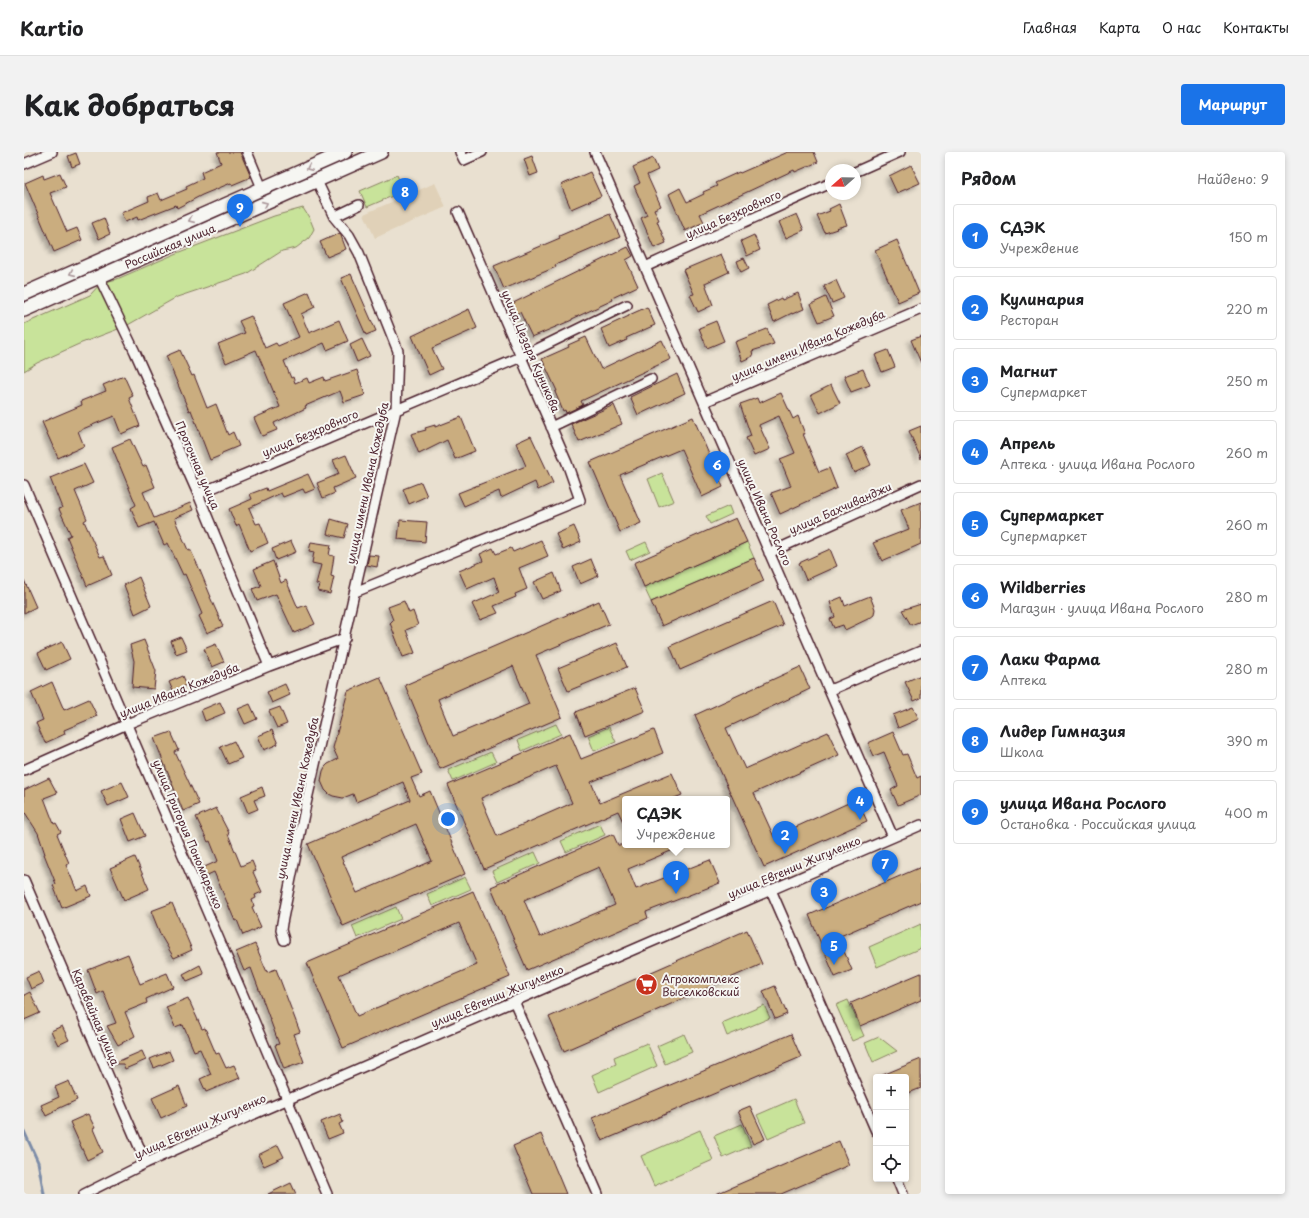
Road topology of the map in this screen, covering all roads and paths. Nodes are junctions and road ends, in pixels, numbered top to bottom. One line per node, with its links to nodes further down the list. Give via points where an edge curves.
1 (52, 152): 9 (street)
2 (247, 152): 13 (street)
3 (345, 152): 13 (main road, Российская улица, one-way to 13)
4 (382, 152): 11 (main road, Российская улица)
5 (460, 152): 6 (street, via 464,160)
6 (482, 152)
7 (595, 152): 17 (street, улица Ивана Рослого)
8 (900, 152): 10 (street)
9 (24, 164)
10 (861, 169)
11 (317, 181): 16 (street, улица имени Ивана Кожедуба); 18 (main road, Российская улица, one-way to 11)
12 (825, 186): 17 (street, улица Безкровного)
13 (262, 188): 19 (main road, Российская улица, one-way to 19)
14 (359, 205): 16 (street)
15 (458, 212): 23 (street, улица Цезаря Куникова)
16 (334, 217): 26 (street, улица имени Ивана Кожедуба, via 350,235 398,351)
17 (645, 267): 25 (street, улица Ивана Рослого)
18 (98, 277): 22 (main road, Российская улица); 30 (street, Проточная улица, via 135,352)
19 (24, 294)
20 (627, 305): 23 (street, улица Безкровного)
21 (921, 309): 25 (street, улица имени Ивана Кожедуба)
22 (24, 310)
23 (521, 357): 26 (street, улица Безкровного); 27 (street, улица Цезаря Куникова)
24 (651, 379): 27 (street)
25 (704, 402): 31 (street, улица Ивана Рослого)
26 (396, 410): 30 (street, улица Безкровного); 32 (street, улица имени Ивана Кожедуба)
27 (551, 427): 32 (street, улица Цезаря Куникова, via 580,500)
28 (921, 484): 31 (street, улица Бахчиванджи)
29 (24, 485): 37 (street, улица Григория Пономаренко)
30 (198, 494): 35 (street, Проточная улица)
31 (769, 553): 36 (street, улица Ивана Рослого)
32 (355, 592): 33 (street, улица имени Ивана Кожедуба)
33 (345, 638): 35 (street, улица Ивана Кожедуба); 43 (street, улица имени Ивана Кожедуба, via 306,804 282,923)
34 (921, 651): 36 (street)
35 (269, 666): 37 (street, улица Ивана Кожедуба)
36 (830, 690): 40 (street, улица Ивана Рослого)
37 (127, 724): 38 (street, улица Ивана Кожедуба); 45 (street, улица Григория Пономаренко)
38 (24, 770)
39 (921, 825): 40 (street, улица Евгении Жигуленко)
40 (893, 837): 42 (street, улица Евгении Жигуленко)
41 (24, 880): 47 (street, Каравайная улица)
42 (772, 890): 44 (street, улица Евгении Жигуленко); 46 (street)
43 (284, 940)
44 (514, 1001): 45 (street, улица Евгении Жигуленко); 51 (street)
45 (287, 1100): 47 (street, улица Евгении Жигуленко); 50 (street, улица Григория Пономаренко)
46 (873, 1124)
47 (146, 1163): 49 (street, улица Евгении Жигуленко)
48 (898, 1182): 52 (street)
49 (84, 1194)
50 (327, 1194)
51 (598, 1194)
52 (903, 1194)

